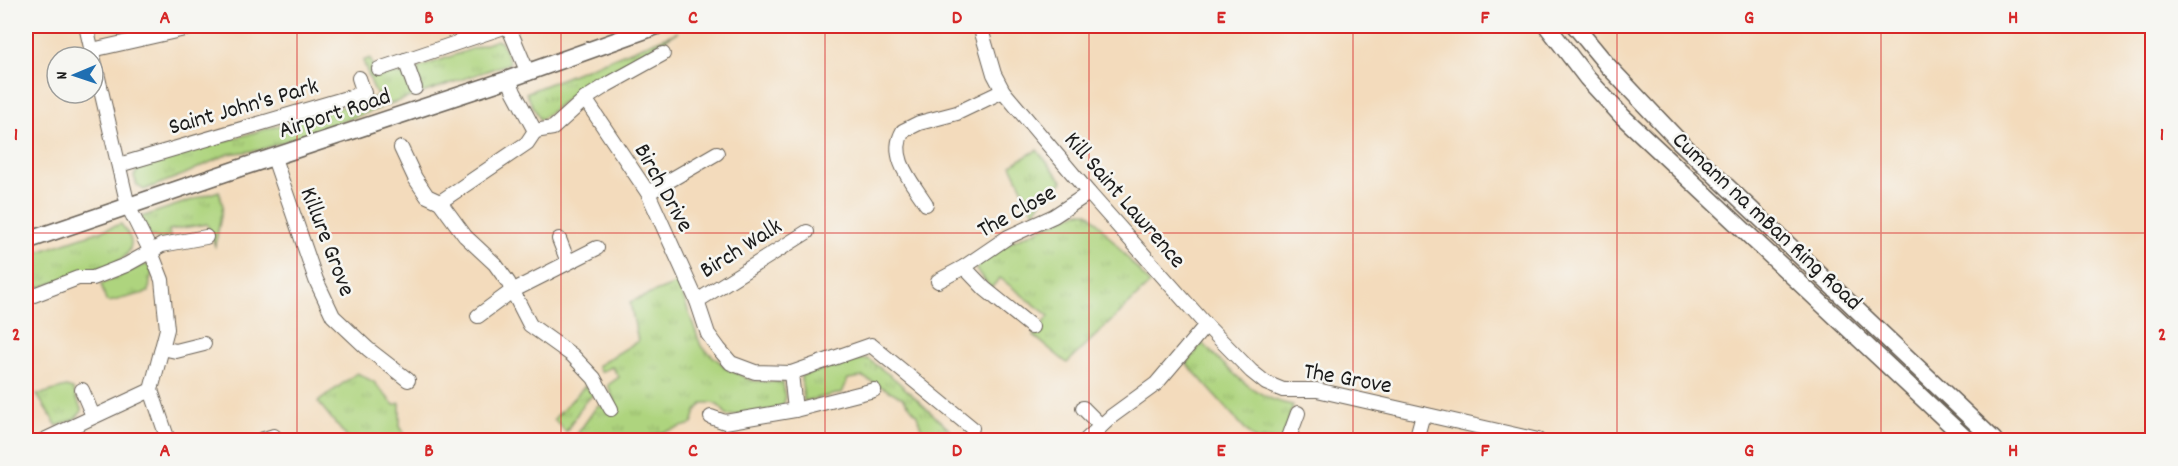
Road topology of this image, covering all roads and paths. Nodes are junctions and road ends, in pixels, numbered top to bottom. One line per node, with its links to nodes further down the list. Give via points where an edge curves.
1 (86, 26): 8 (street)
2 (198, 26): 9 (street)
3 (508, 26): 11 (street); 13 (street)
4 (657, 26): 13 (main road, Airport Road)
5 (980, 26): 17 (street, Kill Saint Lawrence)
6 (1547, 26): 68 (main road, Cumann na mBan Ring Road, via 1622,116)
7 (1575, 26): 69 (main road, Cumann na mBan Ring Road, via 1678,140)
8 (91, 45)
9 (105, 47)
10 (663, 54): 18 (street)
11 (405, 60): 12 (street); 16 (street)
12 (379, 69)
13 (528, 73): 15 (main road, Airport Road)
14 (358, 78): 24 (street, Saint John's Park, via 364,93)
15 (509, 79): 20 (street); 23 (main road, Airport Road)
16 (415, 88)
17 (1003, 91): 26 (street, Kill Saint Lawrence); 28 (street, via 957,113 903,131 897,147 900,164)
18 (585, 99): 20 (street, via 553,128); 25 (street, Birch Drive)
19 (105, 105): 24 (street)
20 (535, 131): 27 (street, via 527,143)
21 (401, 148): 27 (street, via 427,196)
22 (717, 153): 25 (street)
23 (274, 158): 29 (main road, Airport Road); 48 (street, Killure Grove, via 316,280 333,316)
24 (119, 165): 29 (street)
25 (648, 193): 41 (street, Birch Drive)
26 (1089, 193): 37 (street, The Close, via 1054,216 1008,237); 43 (street, Kill Saint Lawrence)
27 (440, 202): 39 (street, via 465,236 495,264)
28 (926, 204)
29 (128, 206): 33 (main road, Airport Road); 35 (street)
30 (807, 232): 41 (street, Birch Walk)
31 (206, 237): 35 (street, via 162,245)
32 (559, 239): 36 (street)
33 (26, 241)
34 (597, 248): 36 (street)
35 (151, 252): 40 (street, via 93,278 78,278); 46 (street, via 162,280 167,329)
36 (568, 262): 39 (street)
37 (964, 267): 38 (street, The Close); 44 (street, The Close)
38 (938, 280)
39 (512, 291): 42 (street); 54 (street, via 530,325 572,355 594,378)
40 (26, 298)
41 (697, 301): 47 (street, Birch Drive, via 708,334 731,363 755,372)
42 (478, 316)
43 (1206, 325): 49 (street, Kill Saint Lawrence); 60 (street, via 1156,384)
44 (1032, 327)
45 (204, 344): 46 (street, via 176,351)
46 (162, 348): 51 (street)
47 (791, 373): 55 (street); 61 (street, via 871,345)
48 (408, 380)
49 (1266, 383): 57 (street, The Grove, via 1283,390 1317,390)
50 (82, 390): 58 (street)
51 (152, 390): 58 (street); 63 (street)
52 (873, 390): 55 (street)
53 (1083, 408): 60 (street)
54 (611, 409)
55 (795, 410): 59 (street, via 725,422)
56 (1298, 413): 65 (street, The Grove)
57 (1423, 414): 66 (street); 67 (street, The Grove)
58 (93, 416): 62 (street)
59 (711, 417)
60 (1101, 426): 64 (street)
61 (972, 428)
62 (44, 441)
63 (168, 441)
64 (1086, 441)
65 (1288, 441)
66 (1416, 441)
67 (1538, 441)
68 (1967, 441)
69 (1994, 441)

